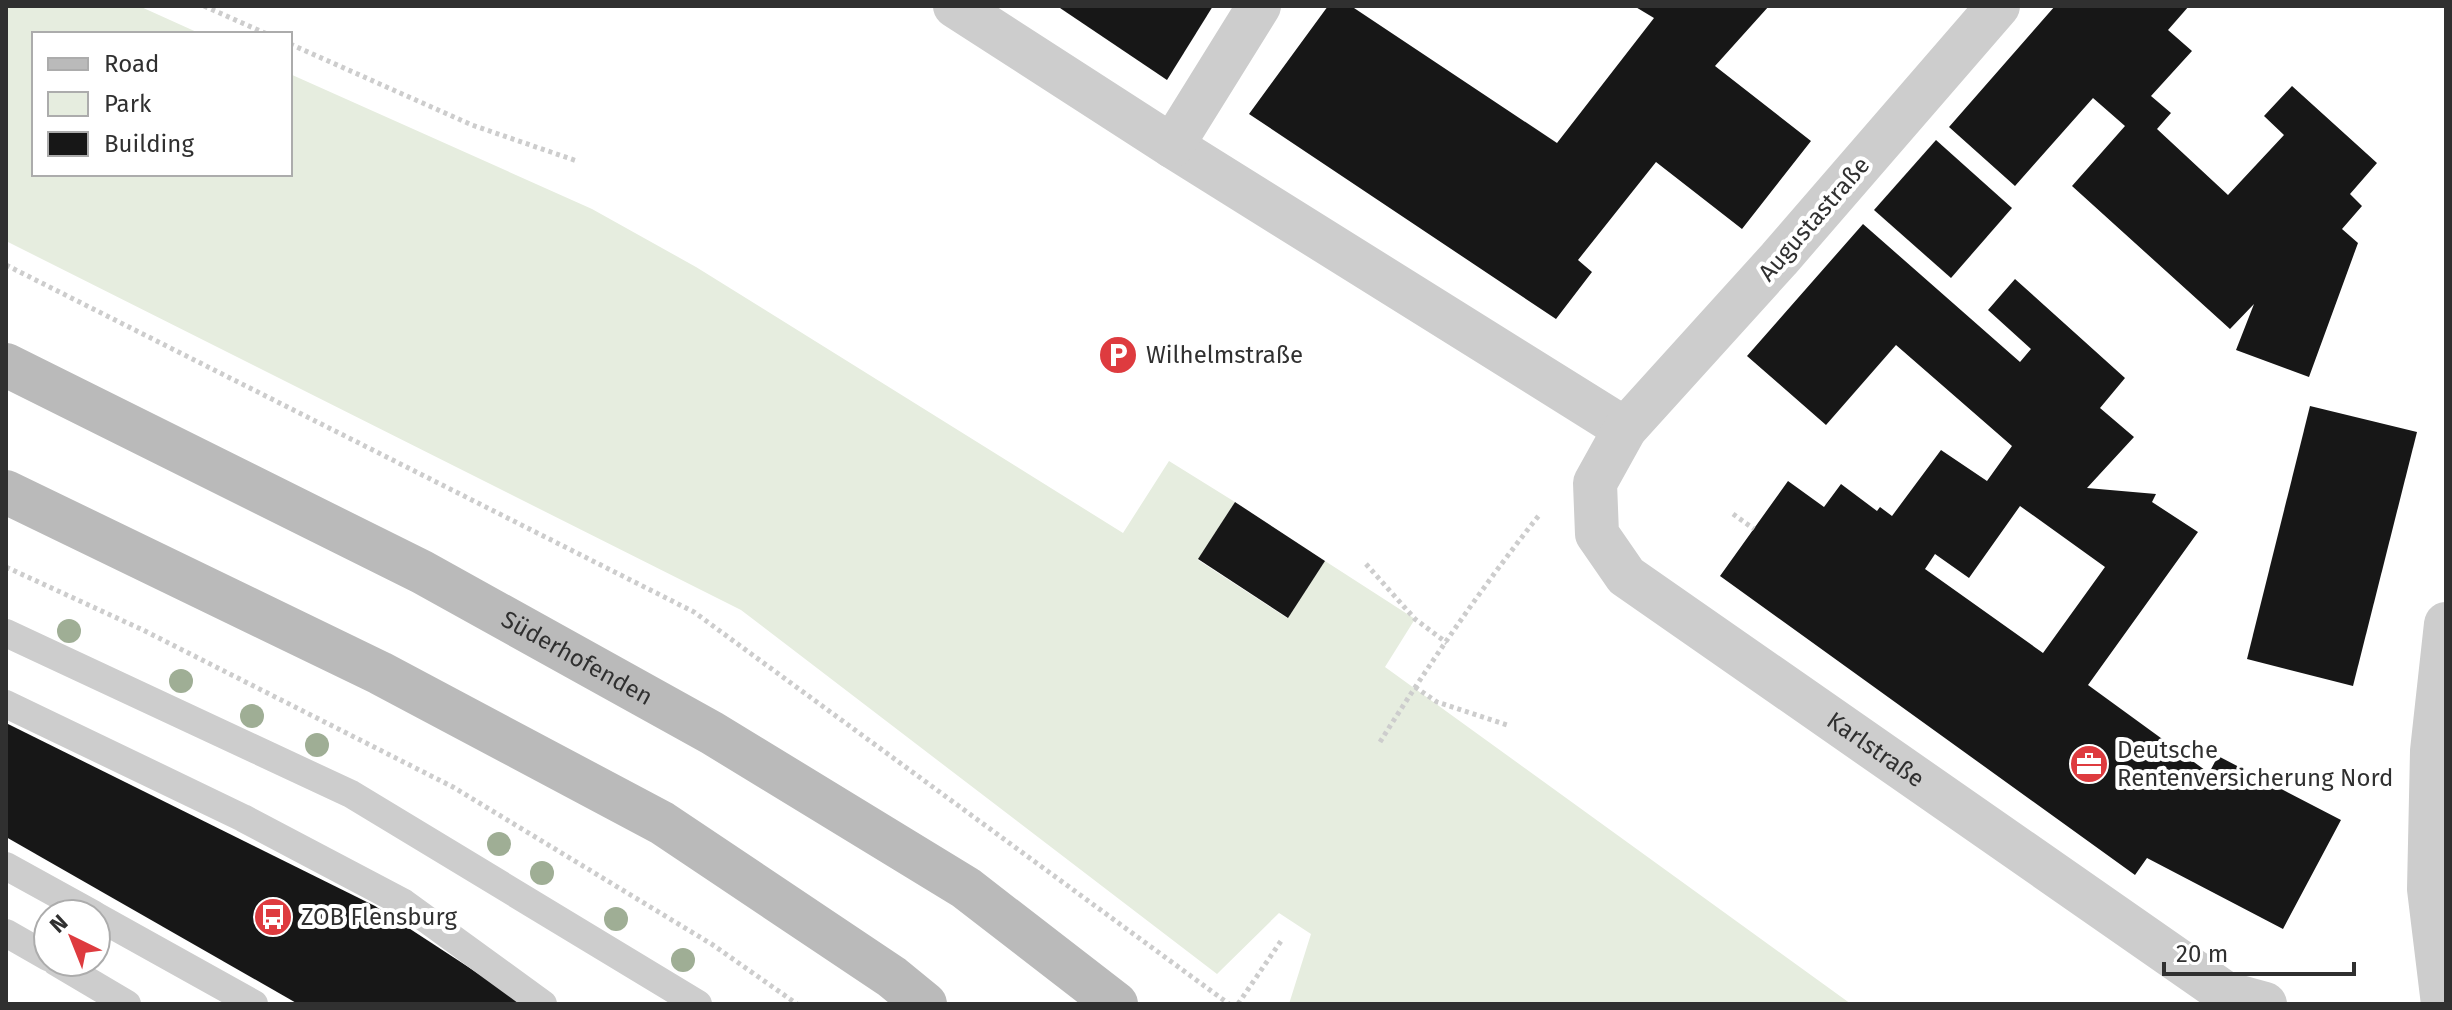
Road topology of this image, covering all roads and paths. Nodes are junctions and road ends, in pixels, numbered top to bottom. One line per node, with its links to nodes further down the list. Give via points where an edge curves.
1 (204, 6): 5 (path)
2 (955, 6): 7 (street)
3 (1259, 6): 7 (street)
4 (1998, 6): 11 (street, Augustastraße)
5 (262, 32)
6 (292, 45): 8 (path, via 472,125)
7 (1172, 146): 11 (street)
8 (577, 161)
9 (6, 265): 37 (path, via 694,612)
10 (6, 365): 36 (main road, Süderhofenden, via 422,572 712,733 966,888)
11 (1625, 429): 12 (street)
12 (1595, 483): 19 (path, via 1540,514); 39 (street, Karlstraße, via 1597,534 1626,576 2225,993)
13 (6, 492): 35 (main road, via 380,673 662,823)
14 (1733, 514): 15 (path)
15 (1754, 529)
16 (1366, 564): 19 (path, via 1415,619)
17 (2446, 624): 40 (street, via 2432,751 2429,889)
18 (6, 633): 34 (lane, via 351,794)
19 (1447, 643): 20 (path)
20 (1415, 687): 22 (path, via 1437,702); 23 (path)
21 (6, 704): 33 (lane, via 243,818 404,903)
22 (1510, 726)
23 (1380, 742)
24 (6, 866): 25 (lane)
25 (64, 898)
26 (112, 925): 32 (lane)
27 (6, 933): 29 (lane)
28 (1281, 941): 38 (path)
29 (32, 948)
30 (83, 978): 31 (lane)
31 (127, 1004)
32 (254, 1004)
33 (543, 1004)
34 (698, 1004)
35 (925, 1004)
36 (1116, 1004)
37 (1229, 1004)
38 (1238, 1004)
39 (2265, 1004)
40 (2443, 1004)

